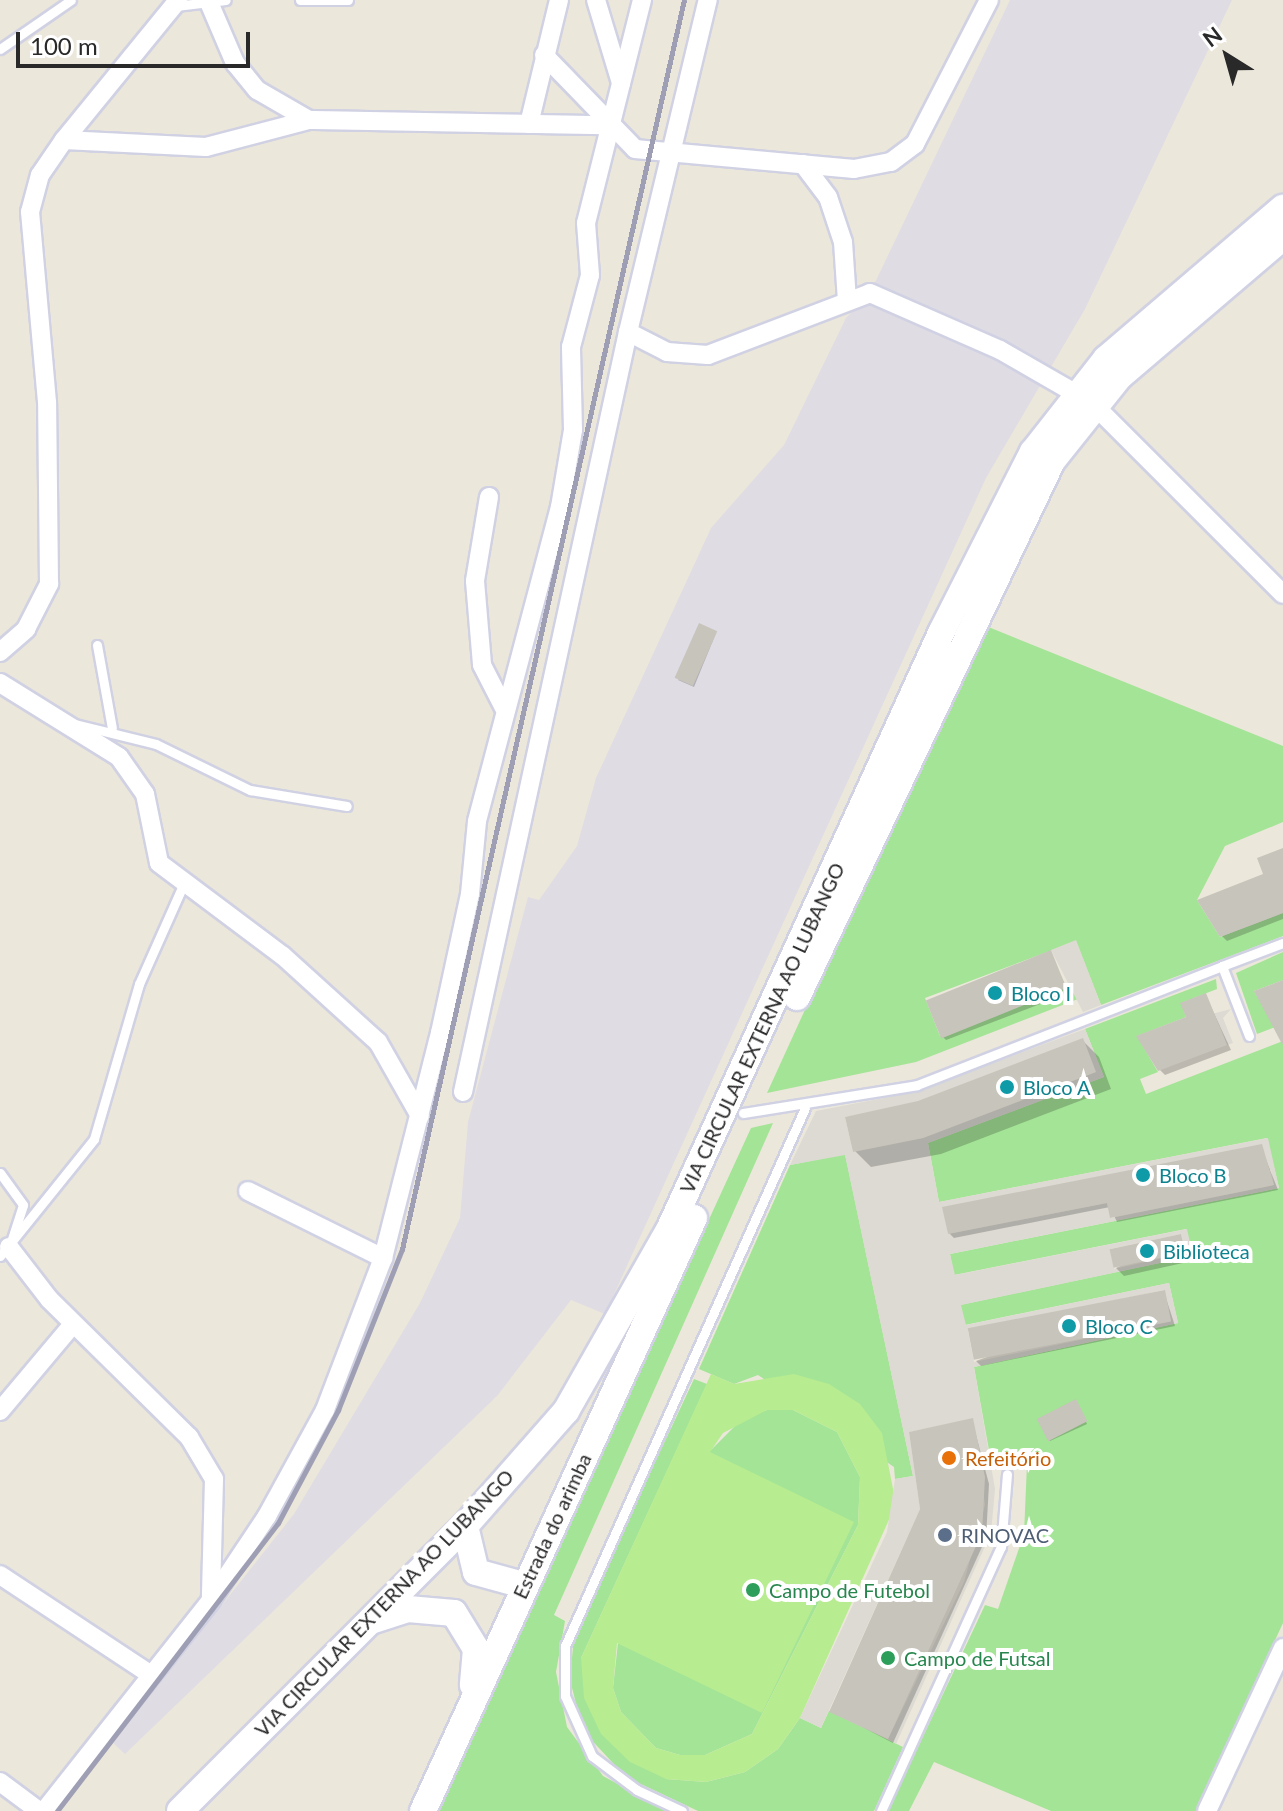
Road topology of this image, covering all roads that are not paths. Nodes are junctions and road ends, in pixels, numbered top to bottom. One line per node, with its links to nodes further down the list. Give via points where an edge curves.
1 (71, 0): 11 (lane)
2 (300, 0): 3 (lane)
3 (348, 0)
4 (559, 0): 12 (street)
5 (596, 0): 13 (street)
6 (642, 0): 13 (street)
7 (708, 0): 18 (street)
8 (989, 0): 19 (street, via 915,144 891,162 854,169)
9 (215, 2): 10 (lane); 14 (street, via 235,63 257,90)
10 (177, 3): 17 (street)
11 (0, 49)
12 (544, 55): 15 (street); 16 (street)
13 (621, 83): 16 (street)
14 (309, 120): 15 (street); 17 (street, via 206,147)
15 (529, 124): 16 (street)
16 (610, 125): 18 (street, via 635,149); 30 (street, via 586,223 590,275 571,347 573,430 560,507)
17 (64, 140): 28 (street, via 40,175 30,212 47,402 49,584 26,629)
18 (674, 156): 19 (street); 23 (street)
19 (803, 164): 22 (street, via 828,197 843,242)
20 (1283, 208): 24 (main road, VIA CIRCULAR EXTERNA AO LUBANGO)
21 (1283, 237): 24 (main road, VIA CIRCULAR EXTERNA AO LUBANGO)
22 (847, 301): 23 (street, via 708,355 667,352); 24 (street, via 870,293 1000,350)
23 (628, 332): 38 (street)
24 (1084, 399): 26 (street); 40 (main road, VIA CIRCULAR EXTERNA AO LUBANGO, via 1014,528); 50 (main road, VIA CIRCULAR EXTERNA AO LUBANGO, via 981,550 669,1230 566,1411)
25 (489, 497): 30 (street, via 475,581 482,665)
26 (1283, 594)
27 (97, 645): 32 (lane)
28 (0, 652)
29 (0, 683): 31 (street)
30 (504, 708): 41 (street)
31 (72, 723): 32 (lane); 34 (street, via 138,779 152,851)
32 (112, 728): 33 (lane, via 250,790)
33 (347, 806)
34 (184, 883): 41 (street, via 258,936 378,1042); 45 (lane, via 139,984 94,1139)
35 (1283, 943): 36 (lane)
36 (1222, 966): 37 (lane); 39 (lane, via 917,1085)
37 (1249, 1036)
38 (463, 1092)
39 (805, 1108): 40 (lane); 62 (lane, via 565,1646 565,1696 592,1756 637,1790)
40 (743, 1113): 44 (main road, VIA CIRCULAR EXTERNA AO LUBANGO)
41 (420, 1116): 46 (street)
42 (0, 1173): 45 (lane, via 23,1205)
43 (248, 1191): 46 (street)
44 (683, 1243): 52 (main road, Estrada do arimba)
45 (4, 1252): 47 (street)
46 (383, 1258): 53 (street, via 325,1410)
47 (73, 1324): 48 (street); 53 (street, via 189,1437 214,1479)
48 (0, 1411)
49 (1007, 1474): 63 (lane, via 1001,1547)
50 (465, 1526): 52 (main road, via 476,1572); 54 (main road, VIA CIRCULAR EXTERNA AO LUBANGO)
51 (0, 1575): 56 (street)
52 (523, 1585): 57 (main road, Estrada do arimba)
53 (211, 1600): 56 (street)
54 (365, 1623): 57 (main road, via 408,1609 454,1613 476,1649); 60 (main road, VIA CIRCULAR EXTERNA AO LUBANGO)
55 (1283, 1648): 64 (street)
56 (151, 1675): 59 (street)
57 (471, 1705): 61 (main road, Estrada do arimba)
58 (0, 1782): 59 (street)
59 (42, 1811)
60 (180, 1811)
61 (423, 1811)
62 (682, 1811)
63 (881, 1811)
64 (1207, 1811)

